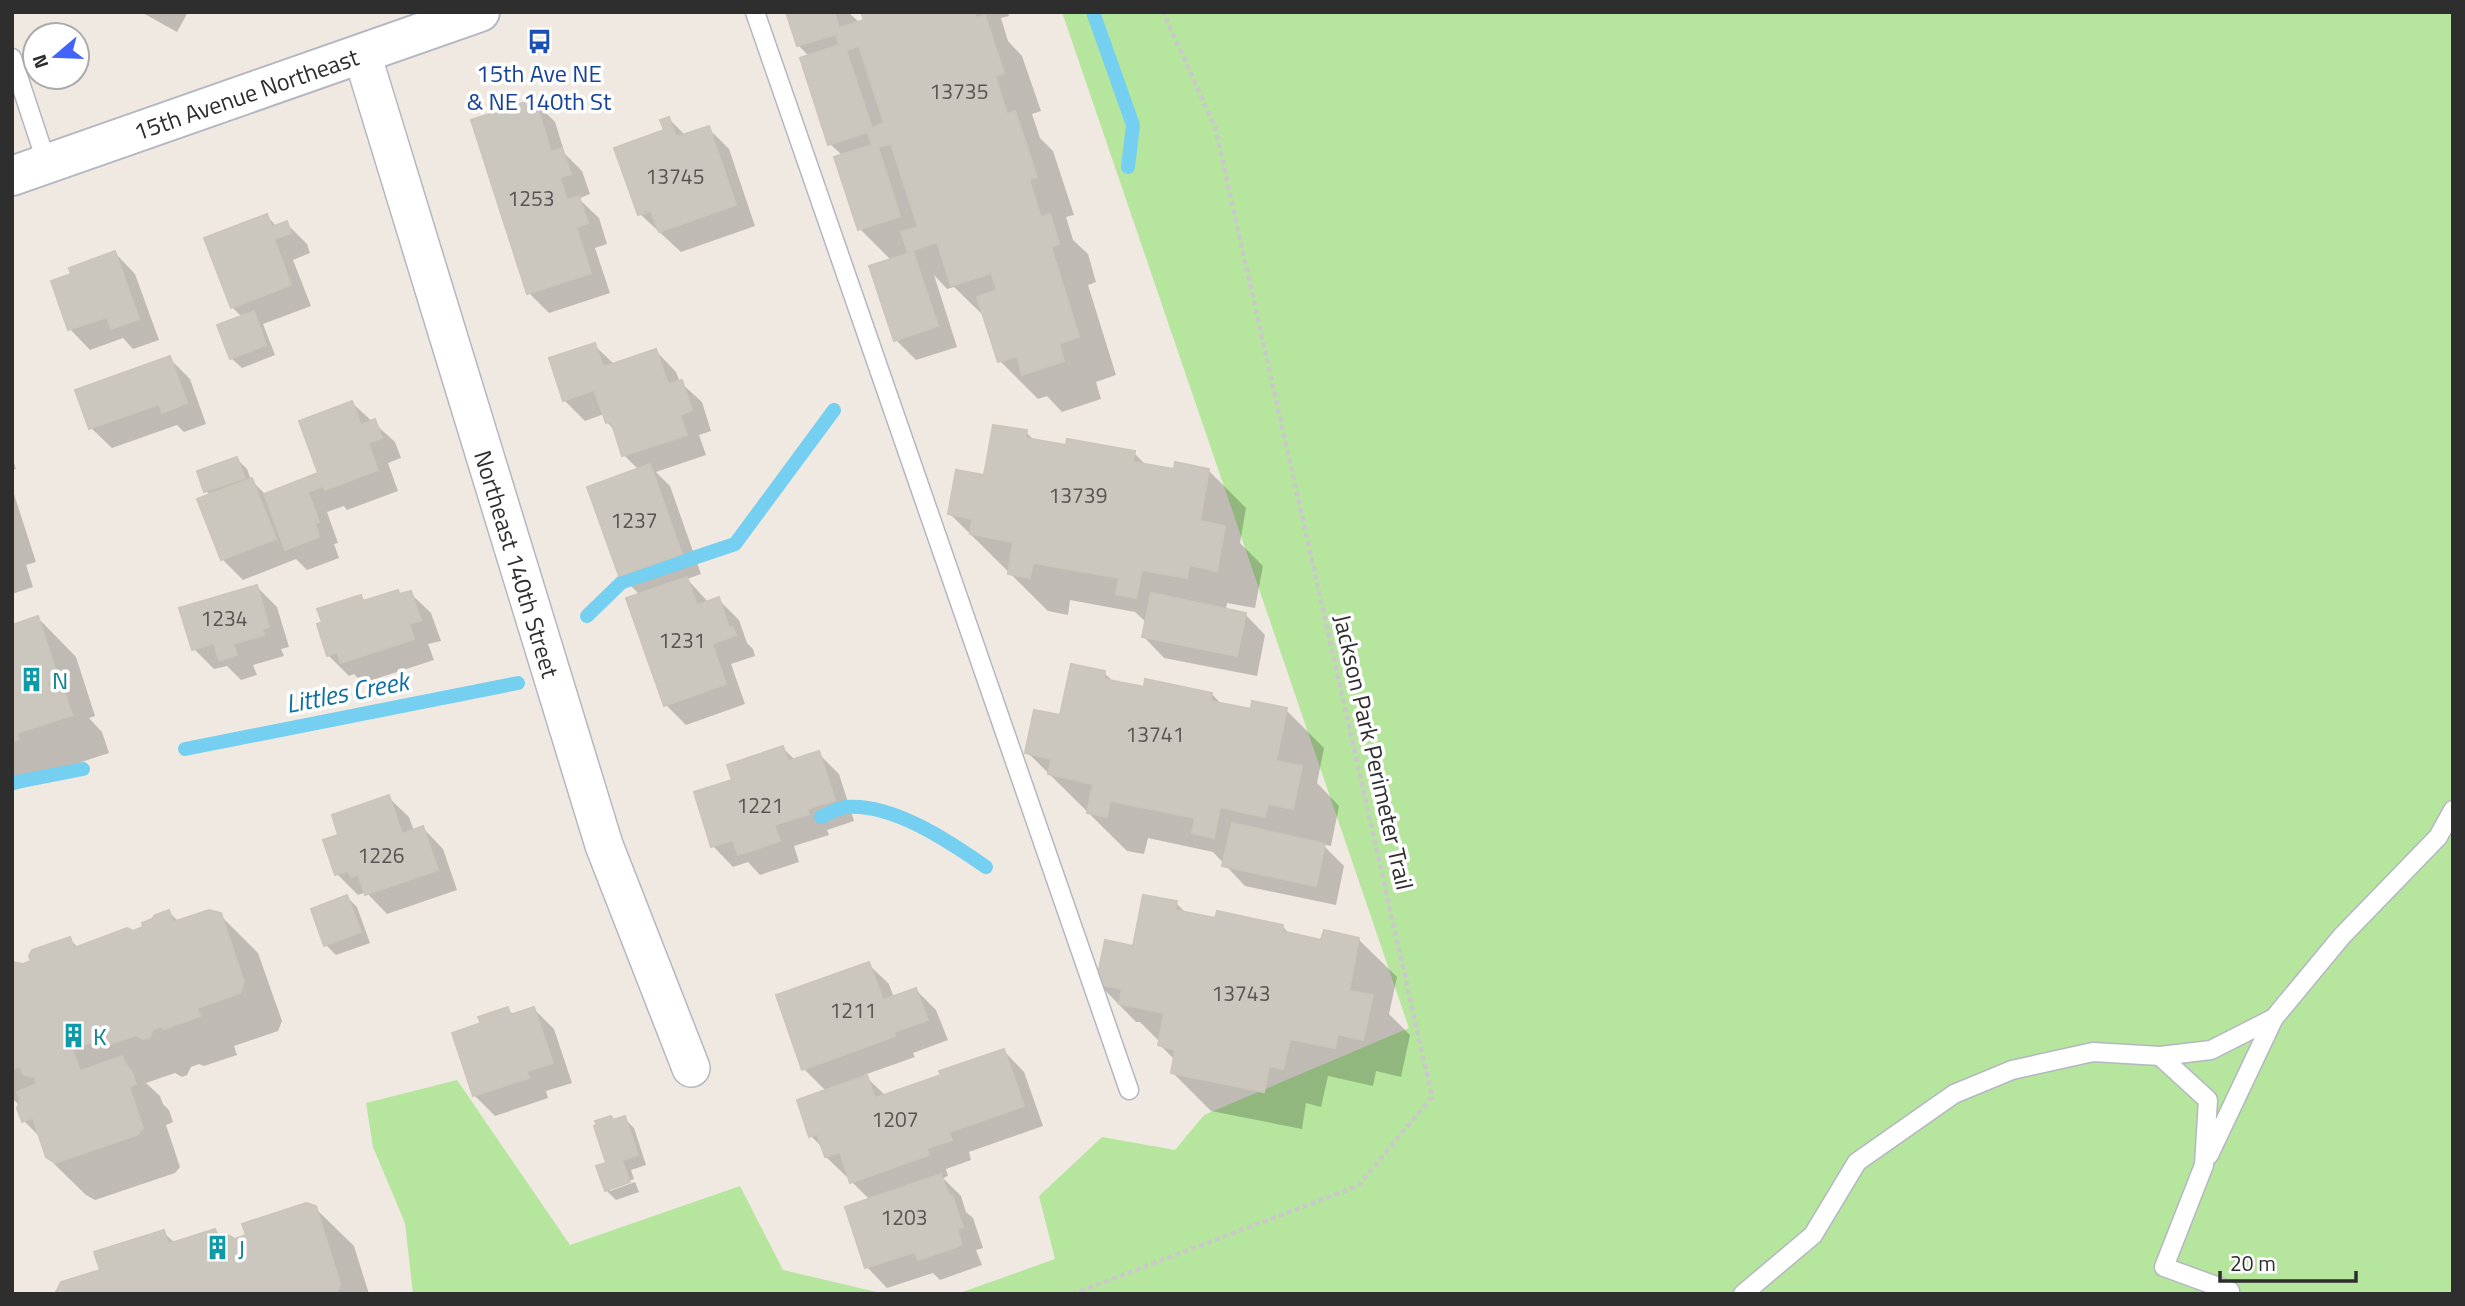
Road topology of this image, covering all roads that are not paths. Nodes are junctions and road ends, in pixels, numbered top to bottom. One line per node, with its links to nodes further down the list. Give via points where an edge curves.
1 (480, 12): 3 (main road, 15th Avenue Northeast)
2 (755, 12): 10 (lane)
3 (362, 54): 5 (main road, 15th Avenue Northeast); 9 (street, Northeast 140th Street, via 604,845)
4 (12, 58): 5 (lane)
5 (30, 170)
6 (2453, 810): 7 (lane, via 2438,837 2342,936)
7 (2274, 1018): 8 (lane, via 2211,1050); 11 (lane)
8 (2160, 1056): 11 (lane, via 2208,1100); 13 (lane, via 2093,1052 2012,1070 1954,1094 1857,1162 1813,1236)
9 (691, 1068)
10 (1129, 1090)
11 (2204, 1165): 12 (lane, via 2164,1267)
12 (2230, 1291)
13 (1743, 1294)

